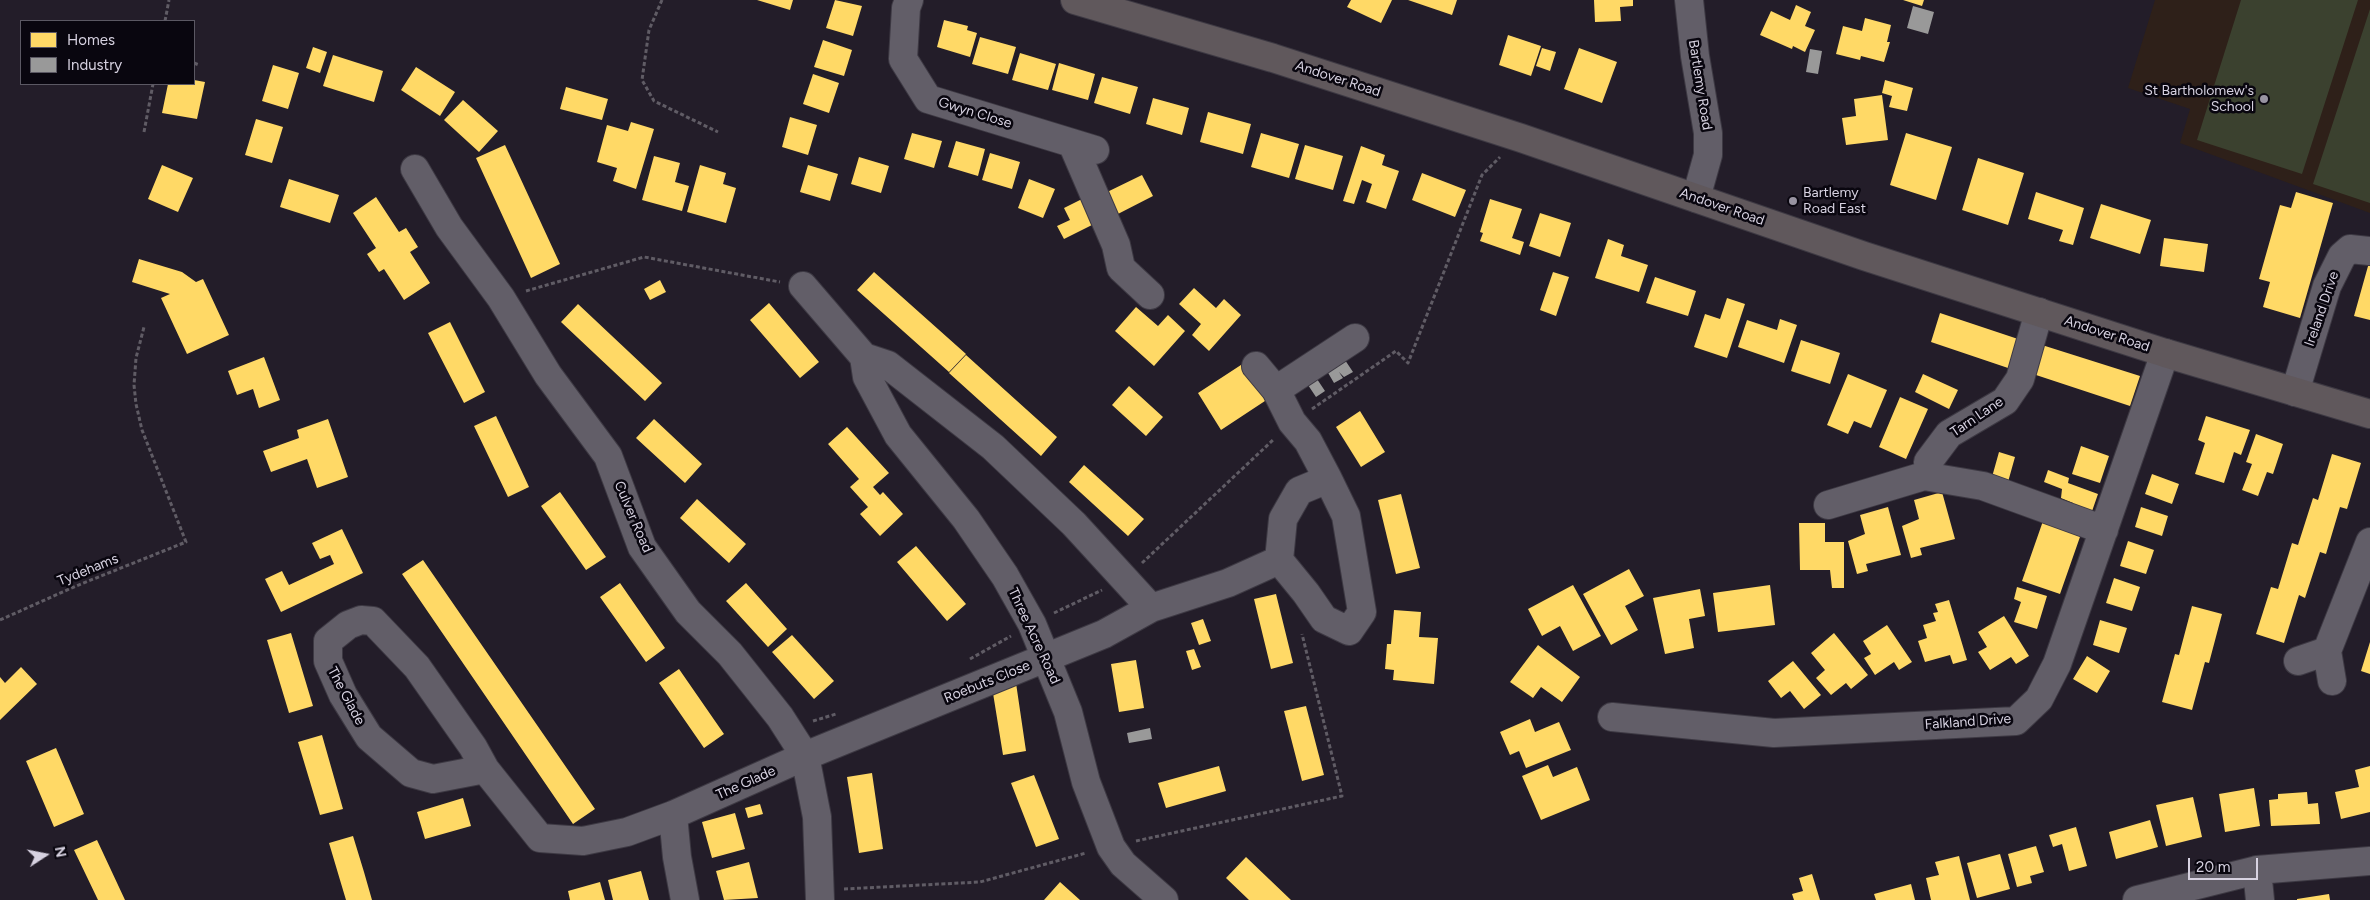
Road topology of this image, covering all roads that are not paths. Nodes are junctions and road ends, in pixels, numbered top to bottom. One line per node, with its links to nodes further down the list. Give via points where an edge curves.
1 (909, 0): 8 (street, Gwyn Close, via 903,59 928,98 1083,147 1121,268)
2 (1075, 0): 5 (main road, Andover Road, via 1273,58)
3 (1689, 0): 5 (street, Bartlemy Road, via 1708,133 1708,154)
4 (415, 169): 29 (street, Culver Road, via 449,228 501,298 548,375 608,456 642,547 688,612 730,654)
5 (1696, 198): 9 (main road, Andover Road)
6 (2370, 251): 15 (street, Ireland Drive, via 2350,249 2342,256 2327,286)
7 (803, 286): 12 (street, Three Acre Road)
8 (1150, 296)
9 (2039, 312): 11 (main road, Andover Road); 17 (street, Tarn Lane, via 2020,379 2005,401 1949,434)
10 (1355, 338): 14 (street)
11 (2165, 353): 15 (main road, Andover Road); 20 (street, Falkland Drive)
12 (864, 357): 23 (street, via 888,365 993,447 1074,524); 25 (street, Three Acre Road, via 867,377 898,435 966,519 1005,576 1032,624)
13 (1256, 366): 14 (street)
14 (1276, 390): 18 (street)
15 (2295, 392): 16 (main road, Andover Road)
16 (2370, 414)
17 (1928, 462)
18 (1328, 479): 22 (street, via 1299,491 1283,519); 22 (street, via 1346,516 1362,612 1349,631 1324,619)
19 (1828, 505): 20 (street, via 1924,476 1983,486)
20 (2104, 530): 28 (street, Falkland Drive, via 2057,664 2039,700 2016,721 1774,733)
21 (2370, 542): 24 (street)
22 (1279, 560): 23 (street, Roebuts Close, via 1228,583)
23 (1151, 608): 25 (street, Roebuts Close, via 1104,634)
24 (2327, 651): 26 (street); 27 (street)
25 (1046, 658): 29 (street, Roebuts Close); 36 (street, Three Acre Road, via 1068,712 1086,782 1111,847 1123,864)
26 (2298, 661)
27 (2332, 681)
28 (1612, 717)
29 (805, 756): 31 (street, The Glade); 34 (street, Culver Road, via 817,817)
30 (484, 769): 30 (street, The Glade, via 432,779 411,773 369,737 343,695 328,661 328,641 348,625 361,620 373,622 417,667 468,739); 31 (street, The Glade, via 540,838 583,841 627,832)
31 (673, 815): 35 (street)
32 (2370, 860): 33 (street)
33 (2257, 870): 37 (street); 38 (street)
34 (820, 895)
35 (685, 900)
36 (1164, 900)
37 (2137, 900)
38 (2260, 900)

